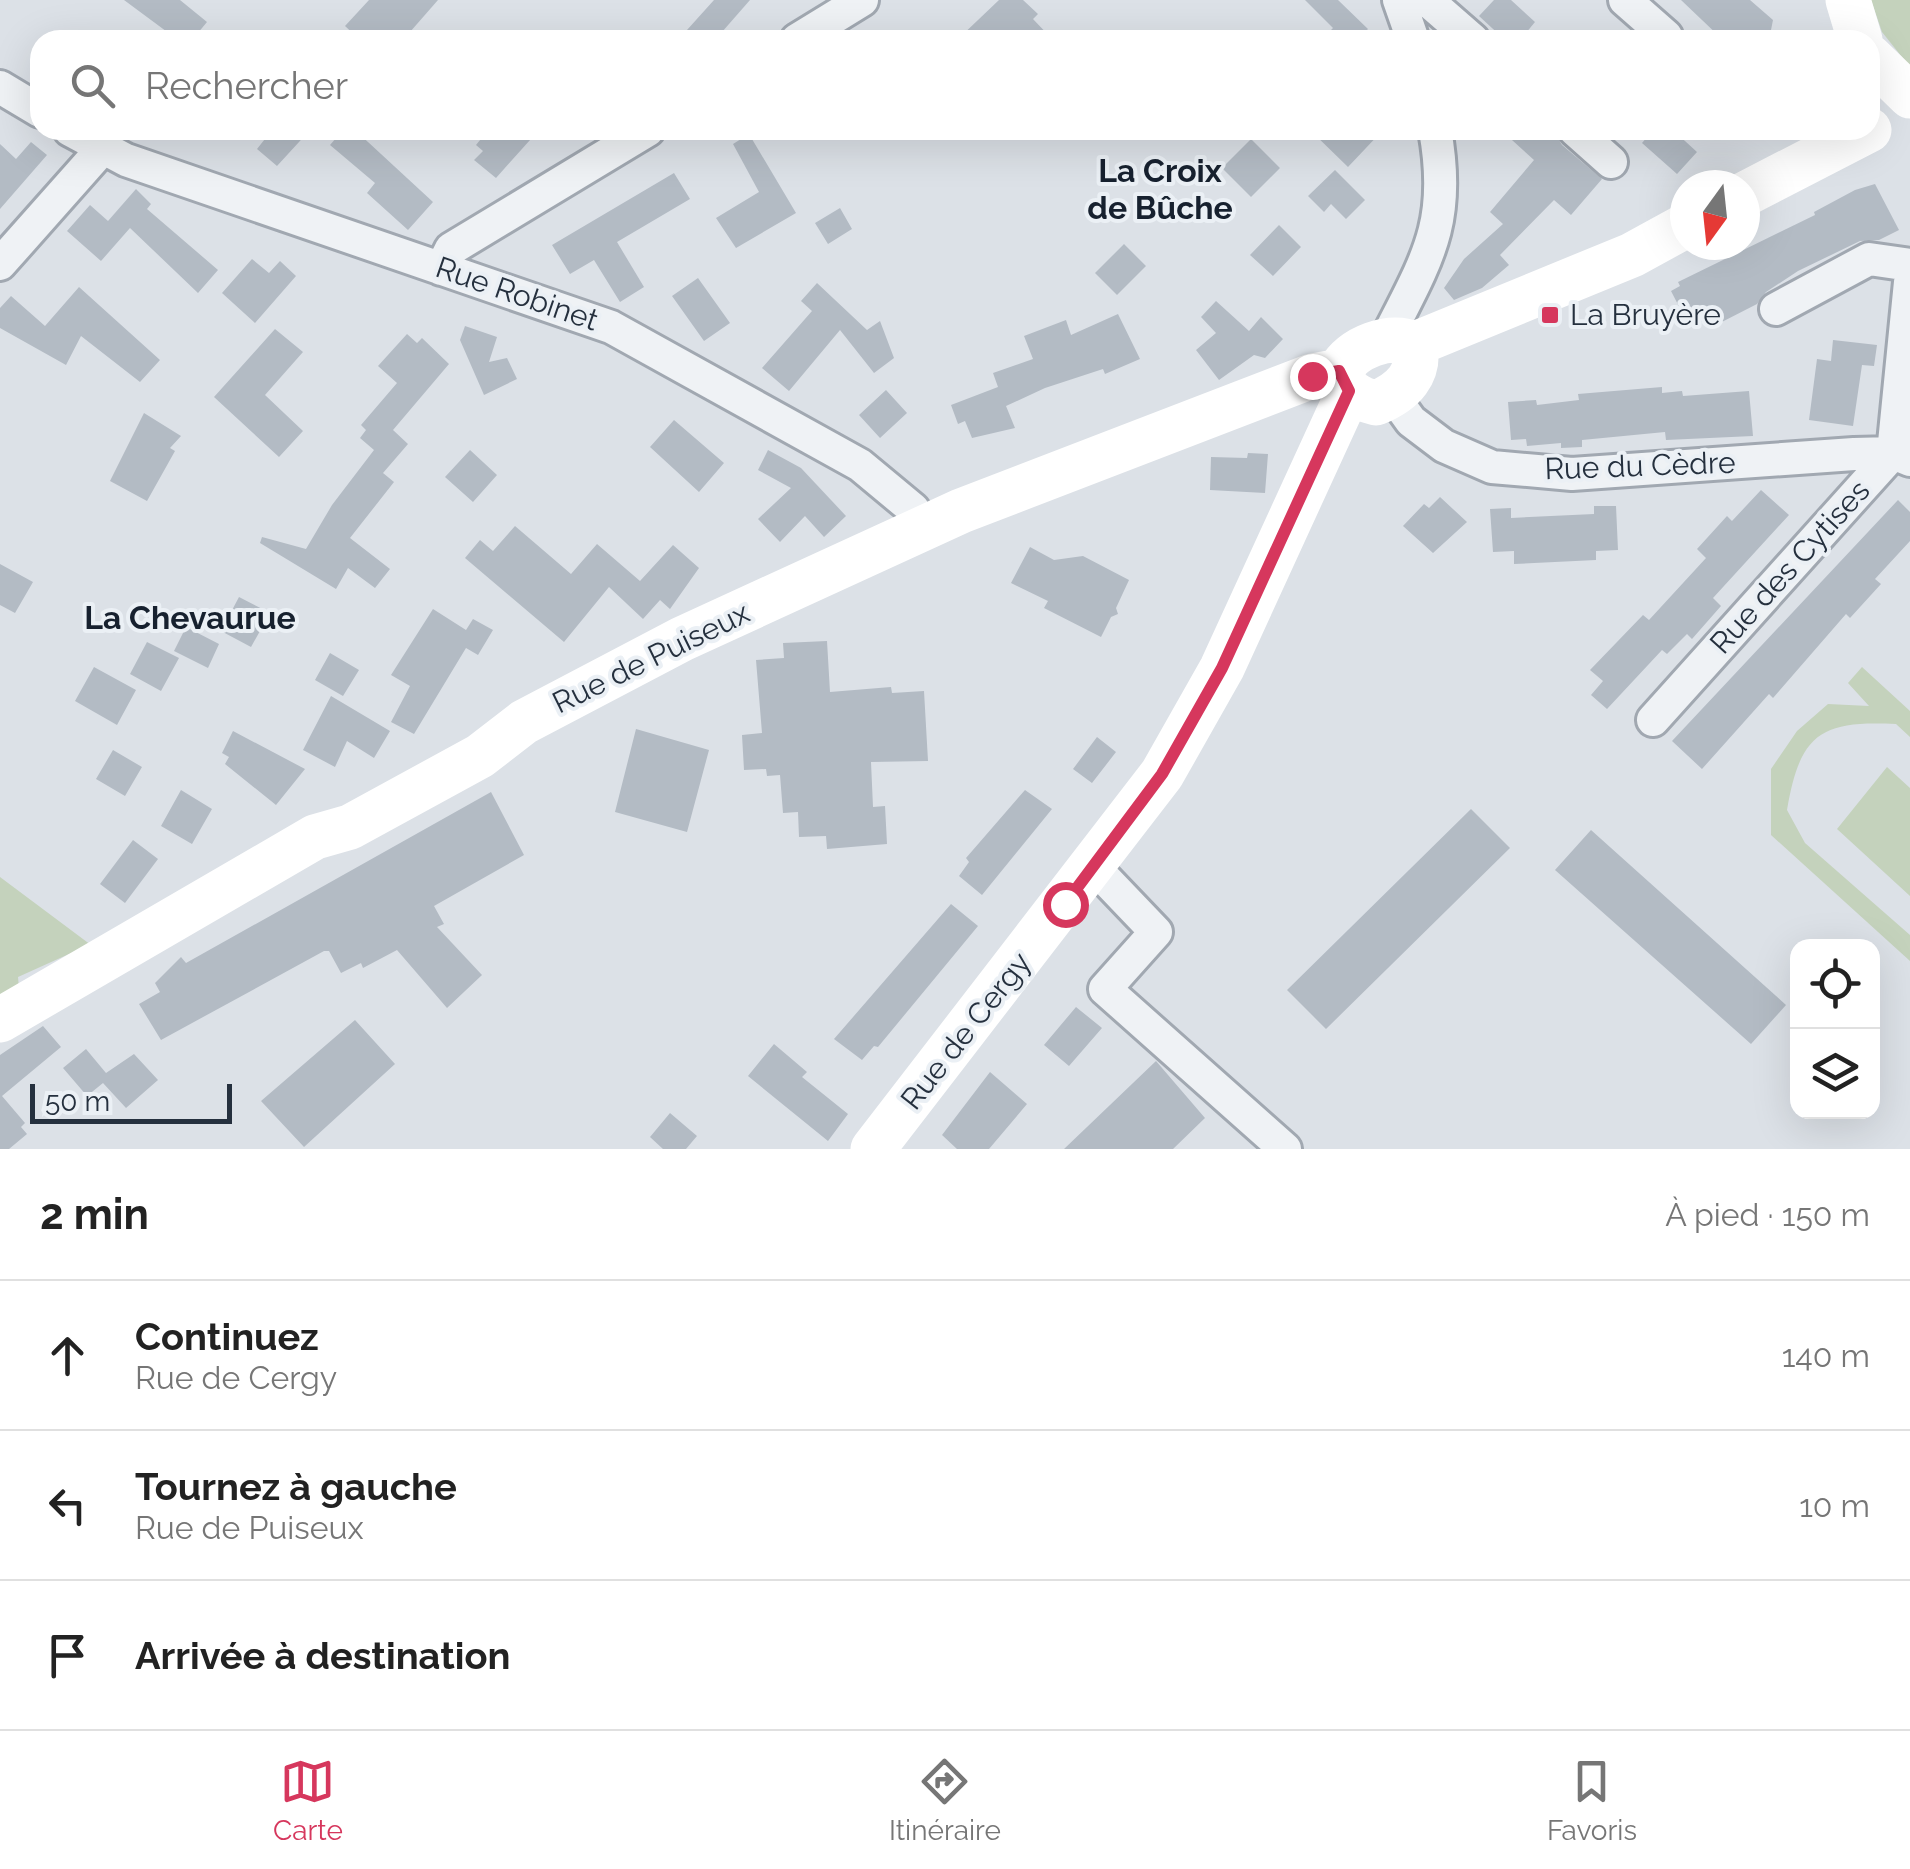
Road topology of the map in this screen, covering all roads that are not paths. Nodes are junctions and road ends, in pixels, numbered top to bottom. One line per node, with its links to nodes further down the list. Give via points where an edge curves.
1 (1400, 0): 6 (street)
2 (1427, 0): 7 (street)
3 (1625, 0): 8 (street)
4 (840, 5): 5 (street)
5 (809, 30)
6 (1410, 30)
7 (1461, 30)
8 (1659, 30)
9 (1880, 60): 11 (street)
10 (0, 87): 12 (street)
11 (1910, 96)
12 (30, 106)
13 (1910, 116): 14 (street)
14 (1880, 126)
15 (86, 140): 20 (street, Rue Robinet)
16 (631, 140): 26 (street, via 451,249)
17 (1437, 140): 29 (street, via 1442,213)
18 (1586, 140): 21 (street)
19 (1826, 141): 22 (street)
20 (102, 150): 24 (street); 26 (street, Rue Robinet)
21 (1611, 162)
22 (1760, 184)
23 (1670, 234): 29 (street, via 1632,255)
24 (0, 264)
25 (1910, 265): 28 (street, via 1869,259)
26 (442, 268): 32 (street, Rue Robinet, via 611,326 860,465 913,508)
27 (1910, 282): 31 (street, Rue des Cytises)
28 (1776, 309)
29 (1400, 342): 30 (street, via 1348,356); 30 (street, Rue de Cergy, via 1418,356 1410,381)
30 (1360, 386): 31 (street, Rue du Cèdre, via 1444,446 1492,467 1572,474); 32 (street, Rue de Puiseux, via 1312,376); 34 (street, Rue de Cergy, via 1222,668 1162,774)
31 (1902, 457): 33 (street, Rue des Cytises)
32 (924, 529): 35 (street, Rue de Puiseux, via 682,639 524,722 480,756 350,827 314,838)
33 (1653, 720)
34 (1091, 864): 36 (street, Rue de Cergy); 37 (street, via 1156,932 1105,989)
35 (0, 1020)
36 (873, 1149)
37 (1286, 1149)

